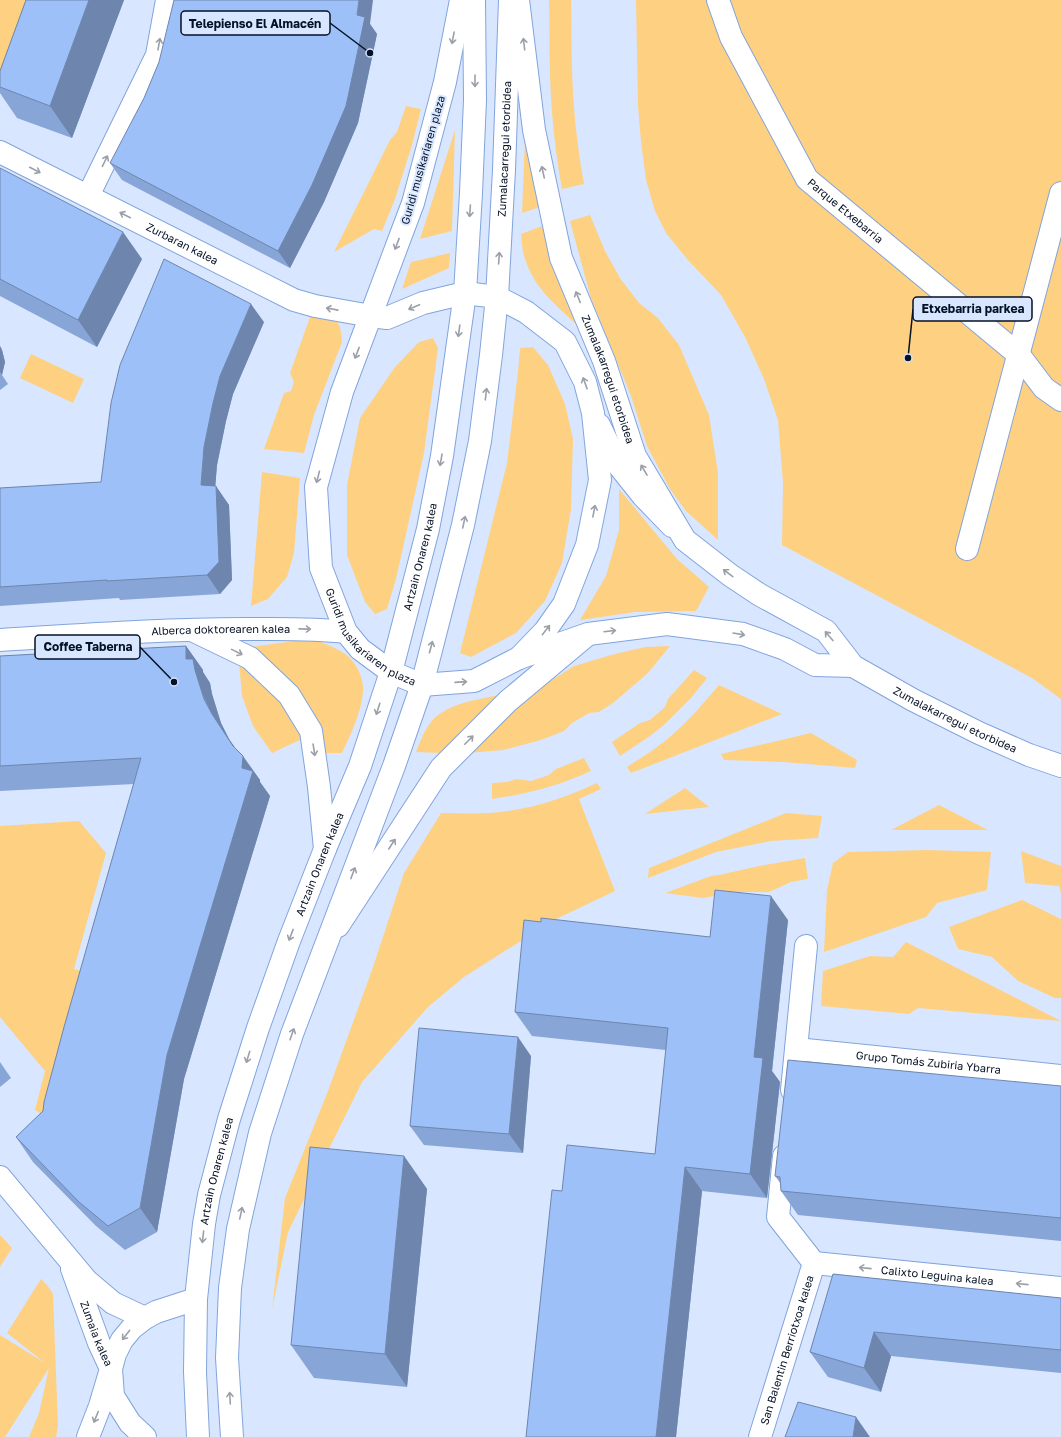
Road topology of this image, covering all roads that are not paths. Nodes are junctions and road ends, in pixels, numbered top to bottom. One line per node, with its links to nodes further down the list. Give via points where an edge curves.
1 (167, 0): 9 (street, one-way to 1, via 157,55)
2 (461, 0): 12 (street, Guridi musikariaren plaza, one-way to 12, via 445,82 413,203)
3 (474, 0): 10 (street, one-way to 10, via 475,100)
4 (510, 0): 11 (street, Zumalacarregui etorbidea, one-way to 4, via 504,178)
5 (518, 0): 16 (street, Zumalakarregui etorbidea, one-way to 5, via 635,456 604,361 561,258 534,130)
6 (718, 0): 13 (street, Parque Etxebarria, via 731,37 807,179)
7 (0, 152): 9 (street, Zurbaran kalea, one-way to 9)
8 (1061, 193): 13 (street)
9 (88, 196): 12 (street, Zurbaran kalea, one-way to 9, via 294,300)
10 (465, 292): 11 (street, Guridi musikariaren plaza); 12 (street, Guridi musikariaren plaza, one-way to 12, via 424,303 387,318); 24 (street, Artzain Onaren kalea, one-way to 24, via 442,456 428,529)
11 (496, 297): 15 (street, Guridi musikariaren plaza, one-way to 11, via 585,382 565,342 526,312); 25 (street, one-way to 11, via 463,524 480,442)
12 (371, 316): 19 (street, Guridi musikariaren plaza, one-way to 19, via 342,392 316,487 321,568)
13 (1019, 355): 14 (street, Parque Etxebarria, via 1044,388); 17 (street)
14 (1061, 400)
15 (593, 413): 16 (street, Guridi musikariaren plaza, via 619,466 643,496); 22 (street, Guridi musikariaren plaza, one-way to 15, via 545,631 564,604 587,545 600,480)
16 (685, 540): 23 (street, Zumalakarregui etorbidea, one-way to 16, via 826,631 760,595)
17 (967, 549)
18 (189, 629): 19 (street, Alberca doktorearen kalea, one-way to 19); 21 (street, Alberca doktorearen kalea); 27 (street, one-way to 27, via 250,658 289,695 311,731 320,788)
19 (346, 632): 24 (street, Guridi musikariaren plaza, via 360,649)
20 (588, 634): 22 (street, Zumalakarregui etorbidea); 23 (street, Zumalakarregui etorbidea, one-way to 23, via 667,624 743,634 785,649 815,665); 29 (street, one-way to 20, via 441,768 508,701)
21 (0, 640)
22 (519, 658): 25 (street, Guridi musikariaren plaza, one-way to 22, via 474,681)
23 (853, 666): 26 (street, Zumalakarregui etorbidea, via 979,733)
24 (391, 672): 25 (street, Guridi musikariaren plaza); 27 (street, Artzain Onaren kalea, one-way to 27, via 360,766)
25 (422, 685): 29 (street, one-way to 25)
26 (1061, 766)
27 (325, 849): 38 (street, Artzain Onaren kalea, one-way to 38, via 258,1028 229,1119 209,1195)
28 (806, 946): 30 (street)
29 (325, 947): 44 (street, one-way to 29, via 228,1358 230,1288 238,1229 260,1133 292,1034)
30 (796, 1049): 31 (street, Grupo Tomás Zubiria Ybarra); 32 (street)
31 (1061, 1076)
32 (790, 1110)
33 (787, 1134): 36 (street, via 778,1217)
34 (0, 1177): 35 (street, Zumaia kalea)
35 (65, 1254): 39 (street, Zumaia kalea, via 87,1281 113,1303); 40 (street, Zumaia kalea)
36 (814, 1263): 37 (street, Calixto Leguina kalea, one-way to 36); 45 (street, San Balentin Berriotxoa kalea)
37 (1061, 1288)
38 (196, 1299): 39 (street); 43 (street, Artzain Onaren kalea, via 195,1372)
39 (145, 1318): 40 (street, one-way to 40, via 122,1340)
40 (111, 1369): 41 (street, Zumaia kalea, one-way to 41); 42 (street, via 113,1396 130,1424)
41 (88, 1437)
42 (144, 1437)
43 (198, 1437)
44 (232, 1437)
45 (760, 1437)

